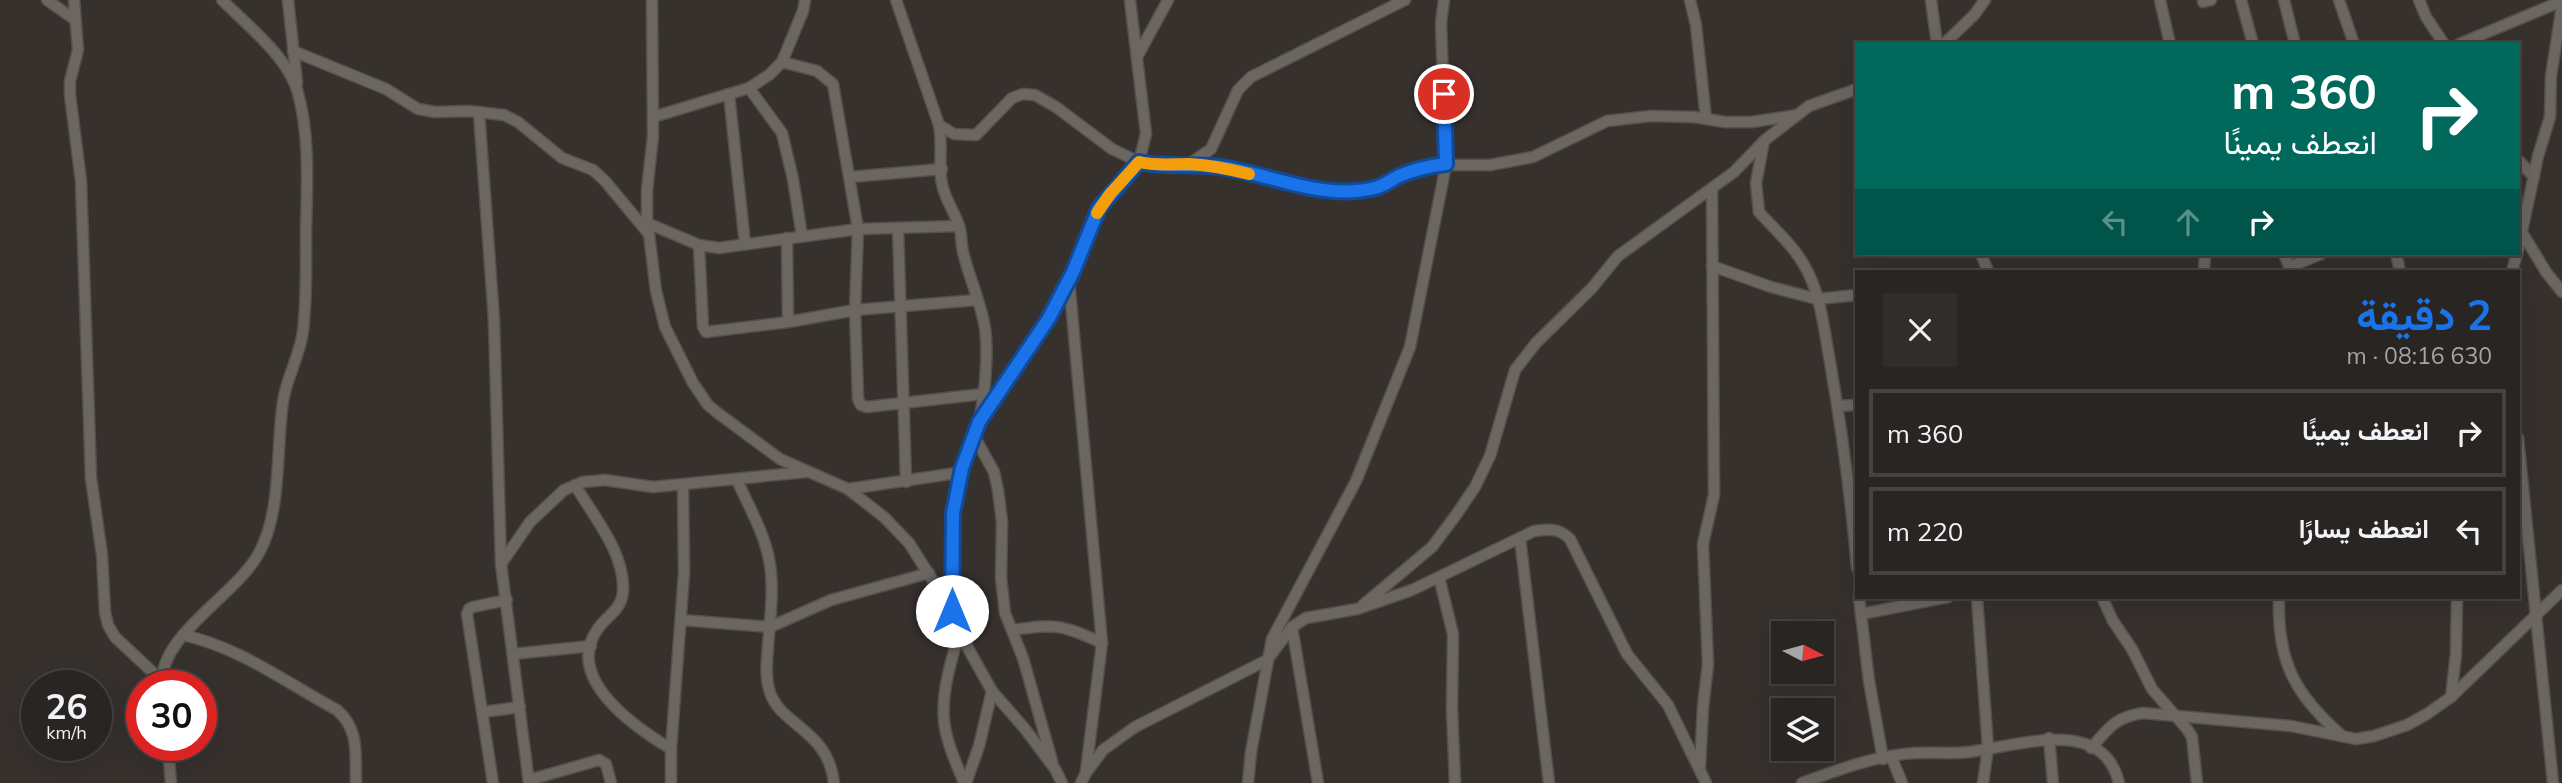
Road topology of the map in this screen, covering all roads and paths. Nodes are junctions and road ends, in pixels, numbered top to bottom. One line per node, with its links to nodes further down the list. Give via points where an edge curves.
1 (47, 0): 22 (street)
2 (74, 0): 22 (street)
3 (222, 0): 36 (street, via 276,54)
4 (288, 0): 31 (street)
5 (652, 0): 40 (street)
6 (804, 0): 33 (street)
7 (896, 0): 42 (street)
8 (1130, 0): 32 (street)
9 (1168, 0): 32 (street)
10 (1405, 0): 46 (street, via 1251,77 1238,90 1210,149)
11 (1444, 0): 47 (street)
12 (1690, 0): 41 (street)
13 (1931, 0): 23 (street)
14 (1985, 0): 24 (street)
15 (2160, 0): 25 (street)
16 (2241, 0): 26 (street)
17 (2284, 0): 27 (street)
18 (2339, 0): 28 (street)
19 (2419, 0): 29 (street)
20 (2562, 1): 30 (street)
21 (2562, 6): 50 (street, via 2550,117)
22 (74, 19): 114 (street, via 78,50 70,95 80,181 91,478 105,612 115,637)
23 (1937, 42)
24 (1946, 42)
25 (2170, 42)
26 (2252, 42)
27 (2294, 42)
28 (2353, 42)
29 (2443, 42)
30 (2464, 42)
31 (293, 51): 36 (street); 38 (street, via 386,89 418,109)
32 (1137, 57): 44 (street, via 1146,134)
33 (782, 62): 34 (street); 49 (street, via 817,71 833,84)
34 (749, 88): 37 (street); 57 (street, via 782,133)
35 (1855, 90): 39 (street)
36 (298, 91): 109 (street, via 307,166 303,330 283,399 267,531 249,569)
37 (729, 94): 40 (street); 59 (street)
38 (479, 112): 53 (street, via 504,115 562,158 593,170); 89 (street, via 494,320)
39 (1797, 115): 41 (street, via 1752,122); 43 (street)
40 (653, 117): 53 (street, via 646,190)
41 (1706, 119): 47 (street, via 1651,116 1607,121 1533,158 1490,165)
42 (939, 125): 44 (street, via 954,134 976,135 1012,98 1035,95 1112,149); 48 (street)
43 (1765, 140): 51 (street); 68 (street, via 1756,183 1759,212 1804,266)
44 (1139, 162): 46 (street); 65 (street, via 1099,208)
45 (2520, 162): 50 (street)
46 (1189, 164): 47 (street, via 1223,167 1306,188 1344,191 1376,188 1421,167)
47 (1446, 164): 113 (street, via 1410,347 1356,481 1272,639)
48 (942, 169): 49 (street); 52 (street, via 944,190)
49 (850, 177): 55 (street)
50 (2534, 177): 56 (street)
51 (1712, 188): 63 (street); 100 (street, via 1625,250 1536,343 1515,370 1490,456 1475,487 1432,547)
52 (959, 226): 54 (street); 69 (street)
53 (648, 228): 60 (street); 81 (street, via 665,327 693,383 719,414 780,459)
54 (898, 228): 55 (street); 70 (street)
55 (858, 229): 57 (street); 71 (street)
56 (2523, 234): 61 (street); 66 (street)
57 (802, 236): 58 (street)
58 (787, 238): 59 (street); 72 (street)
59 (745, 244): 60 (street)
60 (699, 245): 72 (street, via 706,332)
61 (2520, 245)
62 (2316, 256): 64 (street)
63 (1712, 266): 68 (street); 129 (street, via 1714,495 1703,544 1709,664)
64 (2290, 269)
65 (1069, 280): 77 (street); 110 (street)
66 (2562, 292)
67 (1855, 295): 68 (street)
68 (1817, 299): 76 (street)
69 (976, 300): 70 (street); 73 (street, via 985,327)
70 (901, 306): 71 (street); 74 (street)
71 (856, 310): 72 (street); 74 (street, via 860,405)
72 (788, 321)
73 (984, 394): 74 (street); 77 (street)
74 (905, 402): 83 (street)
75 (1855, 404): 76 (street)
76 (1838, 406): 88 (street)
77 (979, 422): 78 (street)
78 (974, 436): 80 (street); 107 (street, via 994,472 998,490 1001,578)
79 (2520, 456): 102 (street)
80 (962, 468): 83 (street, via 944,477); 101 (street, via 953,513)
81 (807, 472): 82 (street); 86 (street)
82 (737, 480): 85 (street); 106 (street, via 771,565)
83 (906, 482): 86 (street)
84 (575, 485): 85 (street, via 605,480 635,486); 89 (street, via 530,522); 111 (street, via 622,569 619,607 595,632)
85 (683, 485): 104 (street)
86 (848, 489): 90 (street, via 892,525)
87 (1520, 538): 91 (street); 129 (street, via 1552,528 1570,539 1627,654 1668,705); 143 (street)
88 (1855, 546)
89 (501, 564): 99 (street)
90 (929, 573): 101 (street); 106 (street, via 831,600)
91 (1439, 577): 100 (street); 142 (street, via 1453,634)
92 (2562, 590): 102 (street)
93 (1859, 599): 103 (street)
94 (1938, 599): 103 (street)
95 (1977, 599): 124 (street)
96 (2103, 599): 120 (street, via 2152,689)
97 (2279, 599): 121 (street, via 2289,670 2314,710)
98 (2457, 599): 117 (street)
99 (507, 600): 112 (street); 119 (street, via 468,609)
100 (1357, 609): 105 (street, via 1306,618)
101 (952, 611): 108 (street)
102 (2537, 613): 117 (street); 151 (street)
103 (1861, 614): 126 (street, via 1869,681)
104 (681, 620): 106 (street); 123 (street)
105 (1292, 626): 113 (street); 141 (street)
106 (770, 627): 137 (street, via 769,690 782,710 828,756)
107 (1012, 630): 110 (street, via 1052,625); 128 (street)
108 (959, 632): 116 (street); 138 (street, via 944,696 944,719 948,744)
109 (183, 635): 115 (street, via 170,650); 133 (street, via 241,655 337,710 354,731)
110 (1102, 643): 130 (street)
111 (591, 646): 112 (street); 123 (street, via 590,670 610,702 628,721)
112 (513, 654): 118 (street)
113 (1267, 660): 130 (street, via 1135,727 1104,750); 140 (street)
114 (148, 670)
115 (163, 670)
116 (992, 691): 128 (street); 138 (street)
117 (2451, 696): 121 (street, via 2407,725 2357,739)
118 (520, 707): 119 (street); 131 (street)
119 (483, 712): 134 (street)
120 (2177, 716): 121 (street, via 2291,726); 125 (street, via 2126,716); 150 (street, via 2192,737)
121 (2343, 736)
122 (2049, 738): 124 (street); 125 (street); 148 (street)
123 (671, 748): 136 (street)
124 (1988, 748): 126 (street); 147 (street)
125 (2091, 748): 149 (street, via 2111,763)
126 (1887, 757): 145 (street); 146 (street)
127 (169, 761): 132 (street)
128 (1055, 769): 139 (street)
129 (1700, 772): 144 (street)
130 (1084, 778)
131 (529, 782): 135 (street, via 599,760 606,764)
132 (171, 783)
133 (356, 783)
134 (493, 783)
135 (611, 783)
136 (671, 783)
137 (834, 783)
138 (965, 783)
139 (1062, 783)
140 (1248, 783)
141 (1318, 783)
142 (1455, 783)
143 (1549, 783)
144 (1706, 783)
145 (1802, 783)
146 (1902, 783)
147 (1983, 783)
148 (2053, 783)
149 (2119, 783)
150 (2197, 783)
151 (2553, 783)

